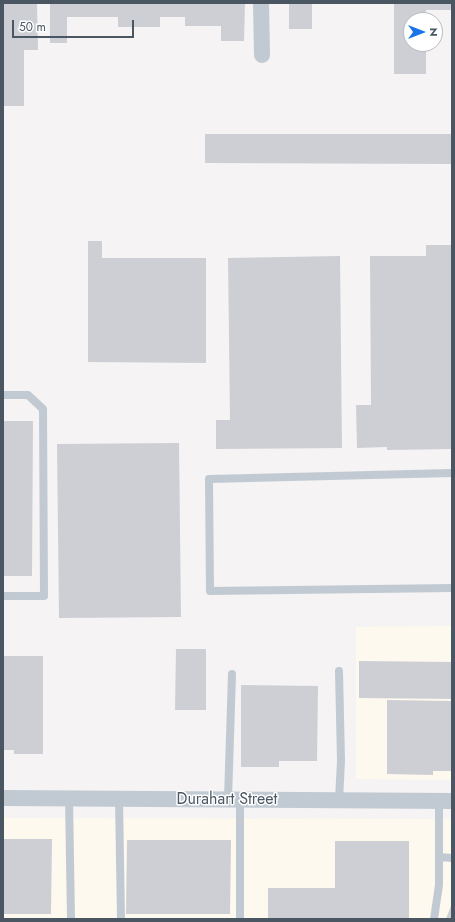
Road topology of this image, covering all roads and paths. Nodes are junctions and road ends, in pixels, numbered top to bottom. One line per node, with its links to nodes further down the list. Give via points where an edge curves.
1 (261, 3): 2 (street)
2 (262, 55)
3 (3, 395): 6 (lane, via 28,396 43,409 44,596)
4 (452, 473): 5 (lane, via 209,479 210,591)
5 (452, 588)
6 (3, 596)
7 (339, 671): 13 (lane)
8 (232, 674): 12 (lane)
9 (3, 798): 10 (street, Durahart Street)
10 (69, 799): 11 (street, Durahart Street); 17 (lane)
11 (119, 799): 12 (street, Durahart Street); 18 (lane)
12 (234, 800): 13 (street, Durahart Street); 19 (lane)
13 (339, 800): 14 (street, Durahart Street)
14 (445, 801): 15 (lane)
15 (440, 857): 16 (lane); 20 (lane)
16 (452, 858)
17 (71, 919)
18 (121, 919)
19 (240, 919)
20 (434, 919)

